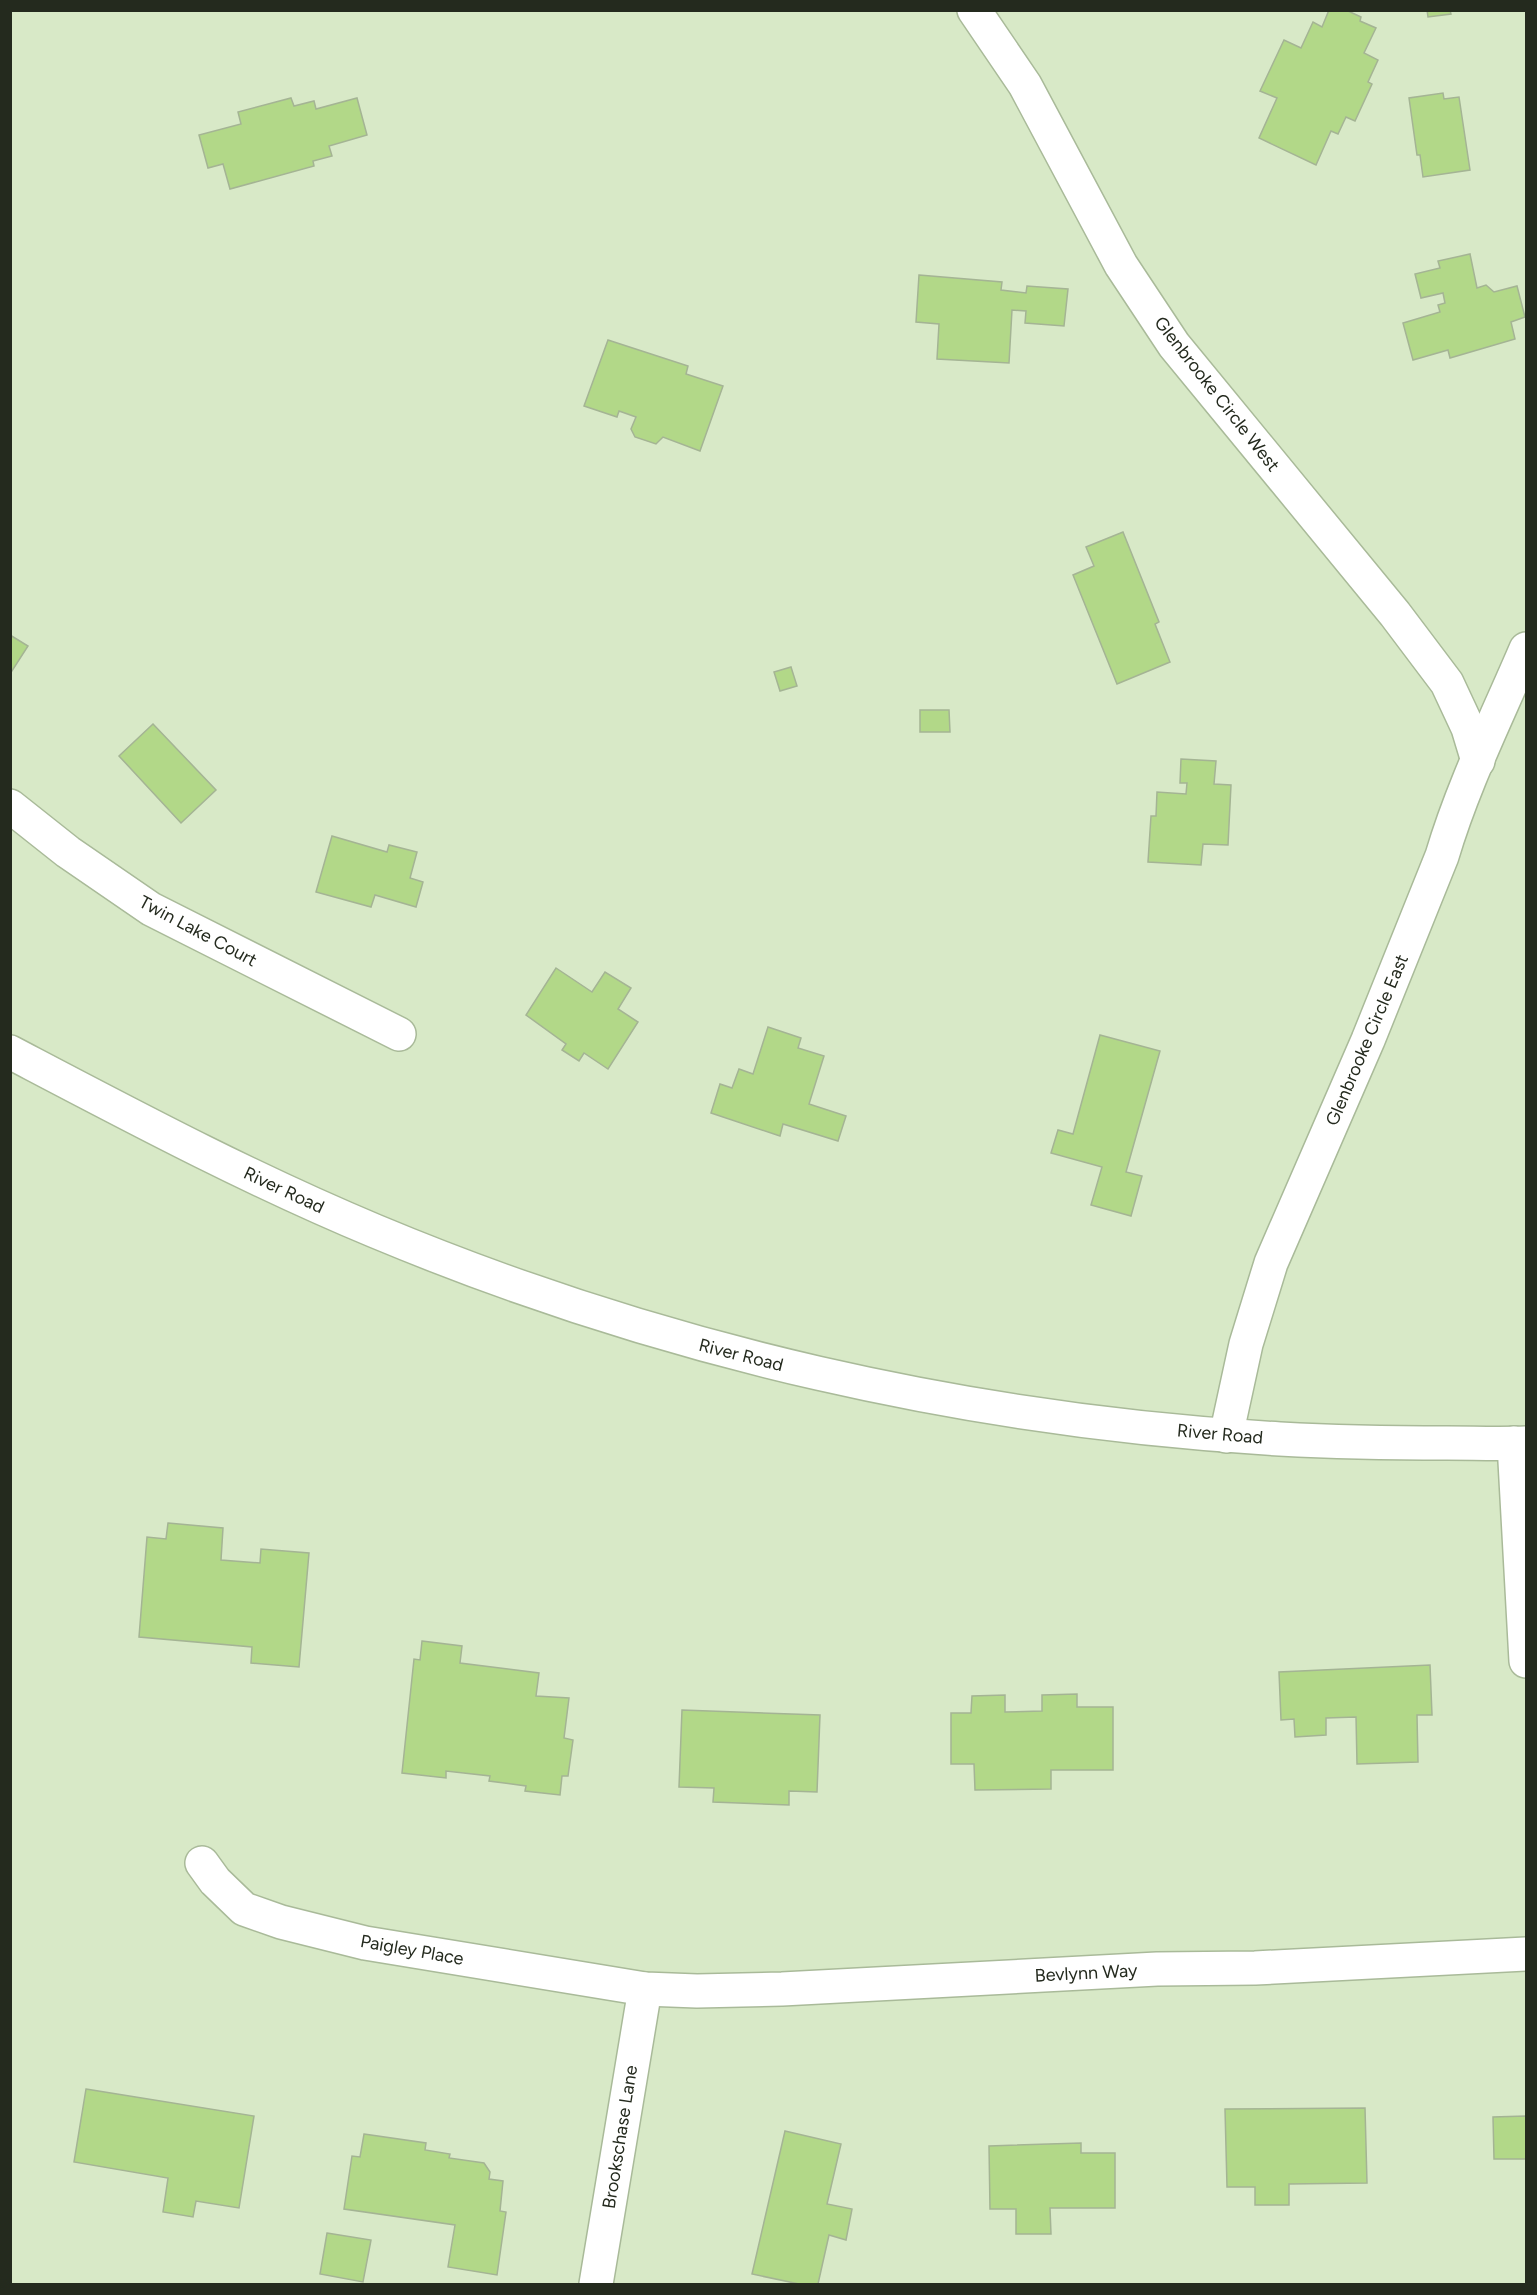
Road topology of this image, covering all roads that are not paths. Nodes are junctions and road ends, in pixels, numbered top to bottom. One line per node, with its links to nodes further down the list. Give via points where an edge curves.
1 (974, 10): 3 (street, Glenbrooke Circle West, via 1025,85 1121,265 1174,345 1447,683)
2 (1527, 649): 3 (street, Glenbrooke Circle East)
3 (1478, 761): 7 (street, Glenbrooke Circle East, via 1368,1040 1271,1263 1249,1334)
4 (10, 806): 5 (street, Twin Lake Court, via 151,909)
5 (399, 1035)
6 (10, 1052): 7 (street, River Road, via 150,1126 376,1232 633,1325 749,1358 946,1399 1089,1422)
7 (1226, 1436): 8 (street, River Road, via 1348,1443)
8 (1520, 1443): 9 (street)
9 (1527, 1661)
10 (202, 1863): 12 (street, Paigley Place, via 244,1909 281,1922 365,1943)
11 (1527, 1954): 12 (street, Bevlynn Way, via 782,1989)
12 (645, 1989): 13 (street, Brookschase Lane)
13 (596, 2284)

